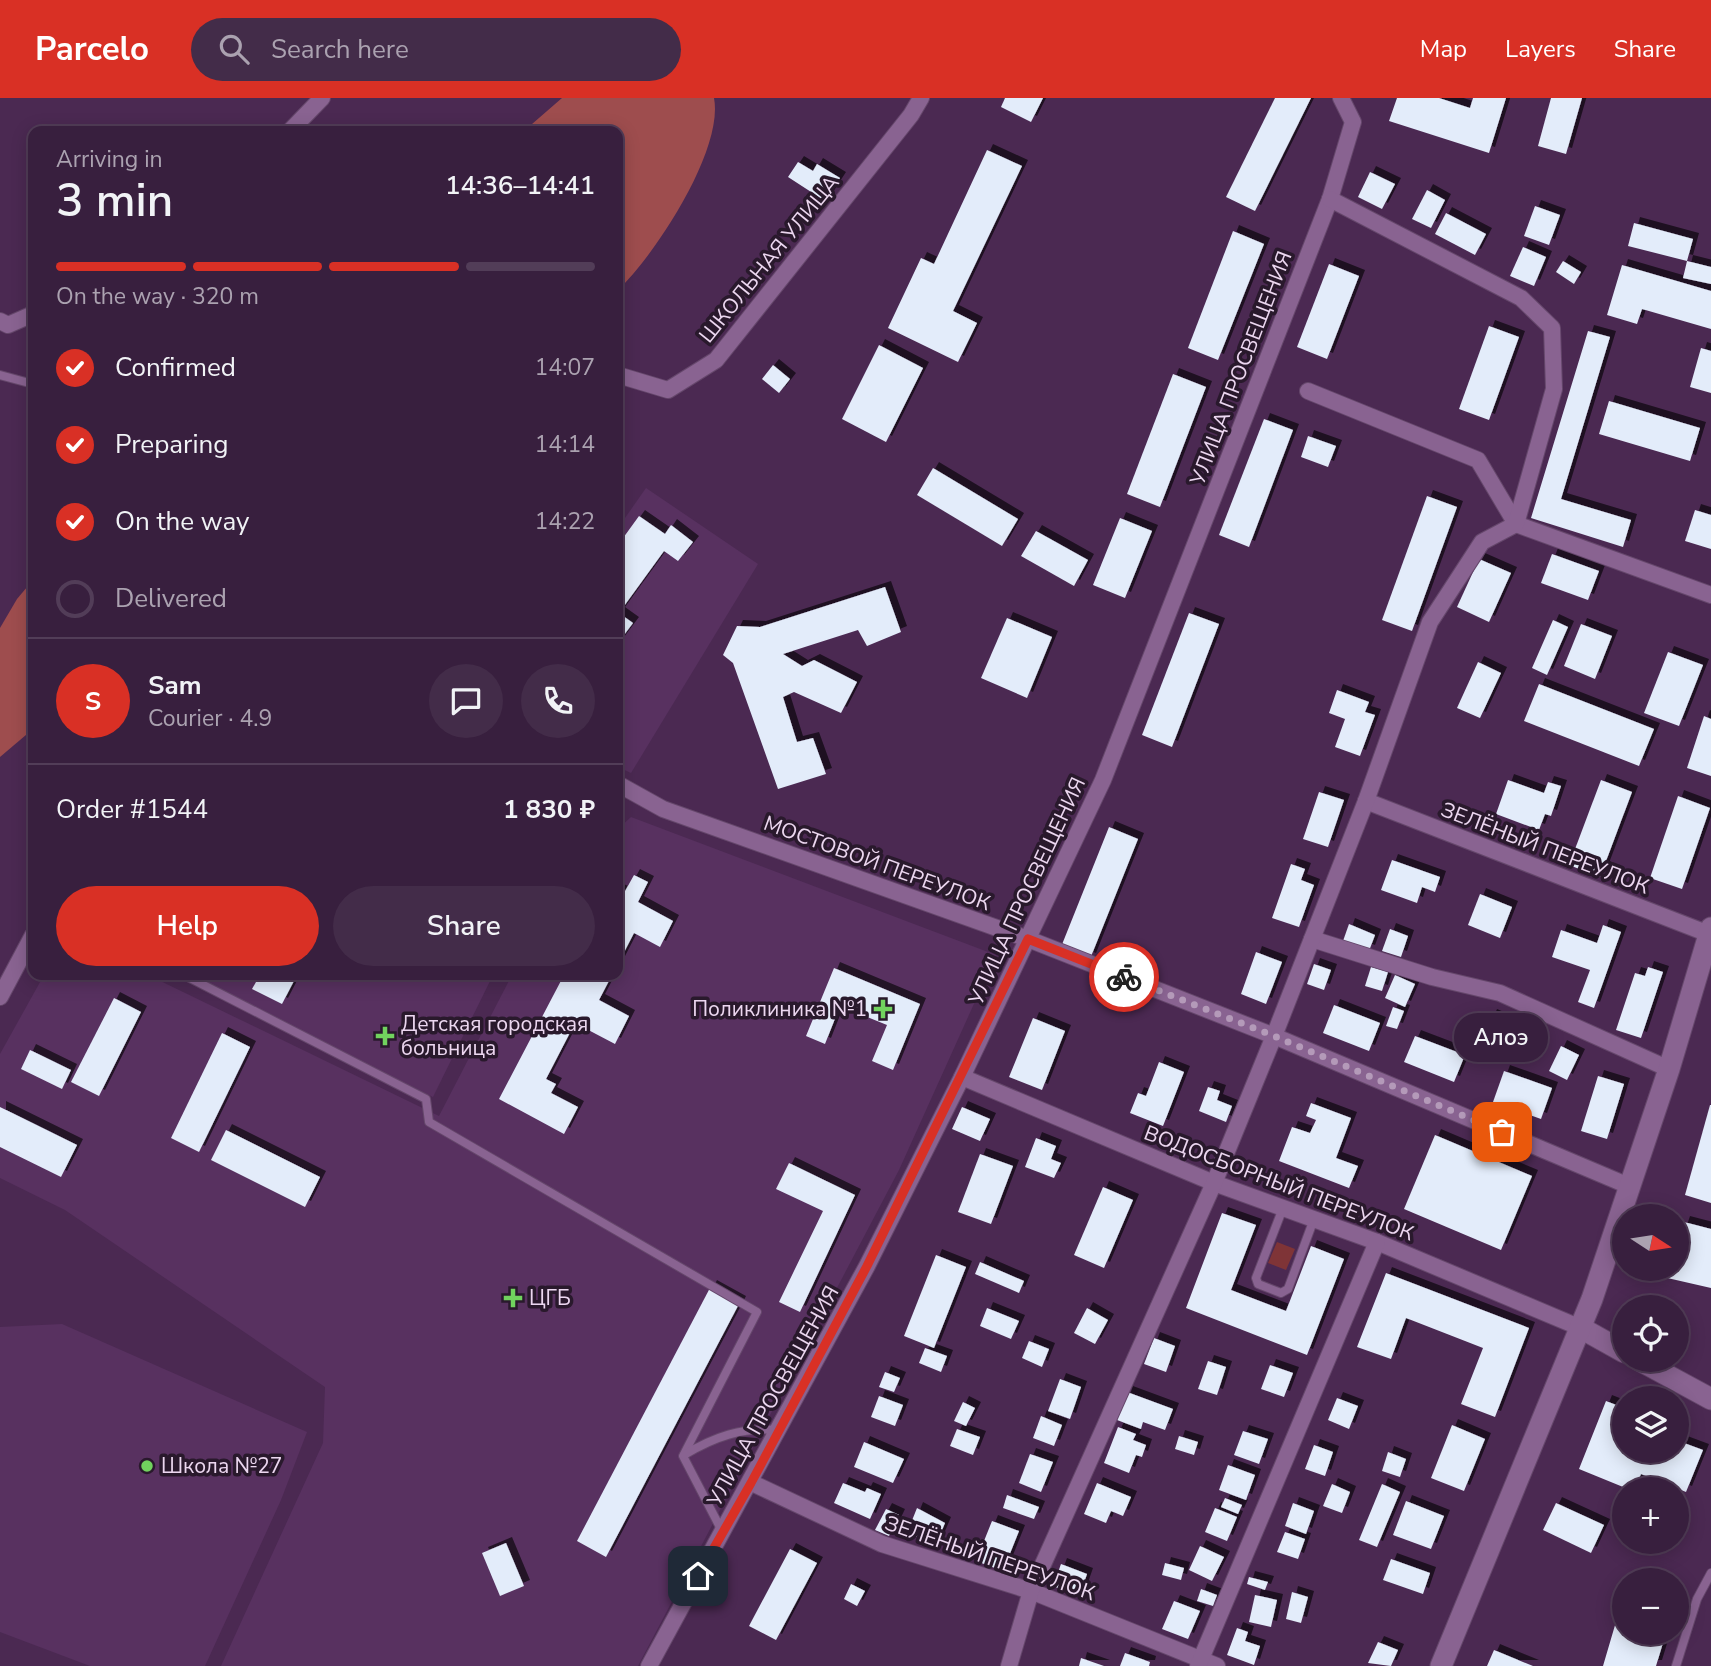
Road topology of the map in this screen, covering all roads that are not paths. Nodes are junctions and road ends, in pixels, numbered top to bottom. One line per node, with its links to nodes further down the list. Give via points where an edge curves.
1 (321, 98): 4 (street)
2 (921, 98): 9 (street, ШКОЛЬНАЯ УЛИЦА, via 716,360 668,390)
3 (1341, 98): 5 (street, УЛИЦА ПРОСВЕЩЕНИЯ, via 1353,121)
4 (295, 126)
5 (1330, 199): 12 (street, via 1521,298 1552,328 1554,389); 17 (street, УЛИЦА ПРОСВЕЩЕНИЯ, via 1103,780)
6 (28, 316): 7 (street)
7 (3, 325)
8 (0, 375): 10 (lane)
9 (623, 376)
10 (28, 383)
11 (1308, 391): 12 (street, via 1478,460)
12 (1516, 524): 13 (street); 15 (street, via 1482,542 1430,622)
13 (1711, 595)
14 (623, 787): 17 (street, МОСТОВОЙ ПЕРЕУЛОК, via 663,809)
15 (1366, 801): 16 (street, ЗЕЛЁНЫЙ ПЕРЕУЛОК); 18 (street)
16 (1710, 931): 23 (main road)
17 (1028, 939): 22 (street, МОСТОВОЙ ПЕРЕУЛОК); 24 (street, УЛИЦА ПРОСВЕЩЕНИЯ)
18 (1312, 939): 22 (street); 23 (street, via 1500,993)
19 (28, 944): 21 (street)
20 (194, 980): 35 (lane, via 426,1099 429,1122 757,1312)
21 (0, 997)
22 (1274, 1036): 25 (street); 26 (street, МОСТОВОЙ ПЕРЕУЛОК)
23 (1669, 1069): 26 (main road)
24 (962, 1077): 25 (street, ВОДОСБОРНЫЙ ПЕРЕУЛОК); 34 (street, УЛИЦА ПРОСВЕЩЕНИЯ)
25 (1214, 1184): 27 (street, ВОДОСБОРНЫЙ ПЕРЕУЛОК); 39 (street)
26 (1629, 1186): 30 (main road)
27 (1283, 1208): 28 (street, ВОДОСБОРНЫЙ ПЕРЕУЛОК); 28 (lane, via 1256,1278 1258,1284 1281,1293 1288,1289)
28 (1314, 1219): 29 (street, ВОДОСБОРНЫЙ ПЕРЕУЛОК)
29 (1377, 1242): 30 (street, ВОДОСБОРНЫЙ ПЕРЕУЛОК); 40 (street)
30 (1581, 1328): 31 (main road); 44 (main road)
31 (1612, 1345)
32 (1661, 1372): 33 (main road)
33 (1711, 1399)
34 (780, 1430): 35 (lane, via 751,1428 709,1440); 36 (street, УЛИЦА ПРОСВЕЩЕНИЯ)
35 (683, 1456): 37 (lane)
36 (751, 1483): 37 (street, УЛИЦА ПРОСВЕЩЕНИЯ); 39 (street, ЗЕЛЁНЫЙ ПЕРЕУЛОК, via 882,1544)
37 (722, 1531): 41 (street, УЛИЦА ПРОСВЕЩЕНИЯ)
38 (1711, 1573): 45 (lane, via 1697,1599)
39 (1031, 1591): 40 (street, ЗЕЛЁНЫЙ ПЕРЕУЛОК); 42 (street)
40 (1199, 1663): 43 (street, ЗЕЛЁНЫЙ ПЕРЕУЛОК)
41 (649, 1666)
42 (1009, 1666)
43 (1217, 1666)
44 (1441, 1666)
45 (1676, 1666)

